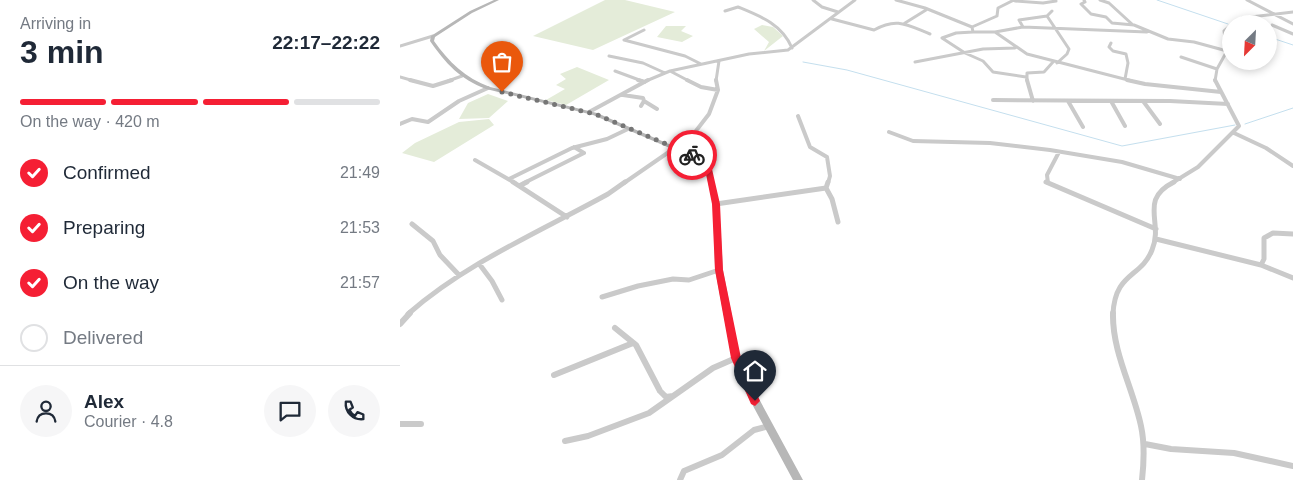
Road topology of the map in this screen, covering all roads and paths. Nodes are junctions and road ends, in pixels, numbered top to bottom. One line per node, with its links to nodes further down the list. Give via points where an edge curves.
1 (497, 0): 31 (main road)
2 (813, 0): 13 (street)
3 (855, 0): 13 (street)
4 (896, 0): 10 (street)
5 (1015, 0): 9 (street); 24 (street, via 998,8 997,16)
6 (1084, 0): 21 (street, via 1081,4 1092,15 1106,16 1112,23)
7 (1100, 0): 21 (street, via 1109,3)
8 (1249, 0): 15 (street)
9 (1056, 1)
10 (926, 10): 19 (street); 24 (street)
11 (725, 11): 34 (street, via 738,7 759,16 780,29)
12 (1052, 11): 17 (street)
13 (838, 12): 18 (street)
14 (1293, 12): 15 (street)
15 (1275, 14): 16 (street); 20 (street)
16 (1267, 15)
17 (1047, 16): 22 (street, via 1018,20); 25 (street)
18 (832, 19): 19 (street, via 874,30 886,23); 34 (street)
19 (905, 23): 29 (street)
20 (1293, 24)
21 (1134, 25): 28 (street)
22 (1023, 27): 25 (street); 27 (street)
23 (1278, 28): 30 (street)
24 (972, 29): 27 (street); 37 (street, via 942,38)
25 (1056, 29): 28 (street); 43 (street, via 1070,49)
26 (644, 30): 44 (street, via 624,40 668,51)
27 (995, 32): 35 (street)
28 (1150, 32): 36 (street, via 1168,40 1194,42)
29 (930, 34)
30 (1293, 34)
31 (433, 36): 33 (street); 50 (main road, via 432,41 442,55)
32 (1111, 43): 52 (street, via 1111,50 1126,54)
33 (400, 46)
34 (792, 48): 41 (street)
35 (1016, 48): 37 (street); 43 (street)
36 (1222, 50)
37 (965, 53): 42 (street); 51 (street, via 983,61 998,74)
38 (609, 56): 48 (street, via 650,65)
39 (1181, 57): 45 (street)
40 (1222, 60): 45 (street)
41 (719, 62): 44 (street); 55 (street)
42 (915, 62)
43 (1055, 62): 51 (street, via 1046,72 1029,72); 52 (street)
44 (701, 64): 47 (street)
45 (1217, 69): 56 (street, via 1215,82)
46 (615, 71): 53 (street)
47 (670, 71): 48 (street); 55 (street, via 701,87)
48 (665, 73): 53 (street)
49 (400, 76): 50 (street, via 433,86)
50 (462, 76): 54 (main road)
51 (1026, 77): 59 (street)
52 (1125, 79): 56 (street)
53 (645, 82): 57 (street)
54 (488, 88): 67 (main road); 69 (street, via 428,122 412,119)
55 (718, 90): 77 (street, via 702,126)
56 (1221, 92): 64 (street)
57 (623, 95): 60 (street, via 643,98); 67 (street)
58 (993, 100): 59 (street)
59 (1034, 100): 61 (street)
60 (644, 101): 65 (street); 66 (street)
61 (1068, 101): 62 (street); 72 (street)
62 (1111, 101): 63 (street); 71 (street)
63 (1144, 101): 64 (street); 70 (street)
64 (1228, 104): 75 (street, via 1239,124)
65 (641, 106)
66 (657, 109)
67 (589, 112): 73 (main road)
68 (798, 116): 84 (street, via 810,147 827,157 830,176)
69 (400, 124)
70 (1160, 124)
71 (1125, 126)
72 (1084, 127)
73 (628, 129): 76 (street, via 607,139); 77 (main road)
74 (889, 132): 78 (street, via 914,140 990,143)
75 (1234, 134): 80 (street, via 1260,145); 82 (street)
76 (574, 147): 81 (street); 83 (street, via 584,153)
77 (674, 148): 85 (main road, via 696,156 708,169); 86 (street, via 608,194)
78 (1059, 152): 82 (street, via 1122,162); 89 (street, via 1047,175 1048,184)
79 (475, 160): 81 (street)
80 (1293, 166)
81 (509, 179): 83 (street)
82 (1180, 179): 89 (street, via 1156,196)
83 (519, 186): 86 (street)
84 (826, 188): 85 (street); 87 (street)
85 (716, 204): 94 (main road)
86 (567, 217): 92 (street)
87 (838, 222)
88 (412, 224): 95 (street, via 433,241 440,255)
89 (1156, 229): 91 (street)
90 (1293, 234): 93 (street, via 1273,233 1264,238)
91 (1156, 239): 93 (street); 111 (street, via 1147,260 1120,285 1114,297 1115,339 1136,403)
92 (480, 265): 95 (street); 98 (street)
93 (1261, 266): 96 (street)
94 (719, 270): 97 (street, via 689,280 673,279); 104 (main road)
95 (458, 275): 100 (street)
96 (1293, 278)
97 (602, 297)
98 (502, 300)
99 (400, 312): 100 (street)
100 (407, 315): 101 (street)
101 (400, 324)
102 (615, 328): 103 (street)
103 (633, 343): 105 (street); 106 (street, via 660,391 666,397)
104 (736, 358): 106 (street, via 714,368); 109 (main road)
105 (554, 375)
106 (673, 396): 110 (street, via 635,419)
107 (400, 424): 108 (street)
108 (421, 424)
109 (769, 426): 113 (street, via 754,430 722,455 692,466 684,471); 114 (main road)
110 (565, 441)
111 (1145, 444): 112 (street, via 1160,450 1214,450); 115 (street)
112 (1293, 466)
113 (680, 480)
114 (798, 480)
115 (1142, 480)

